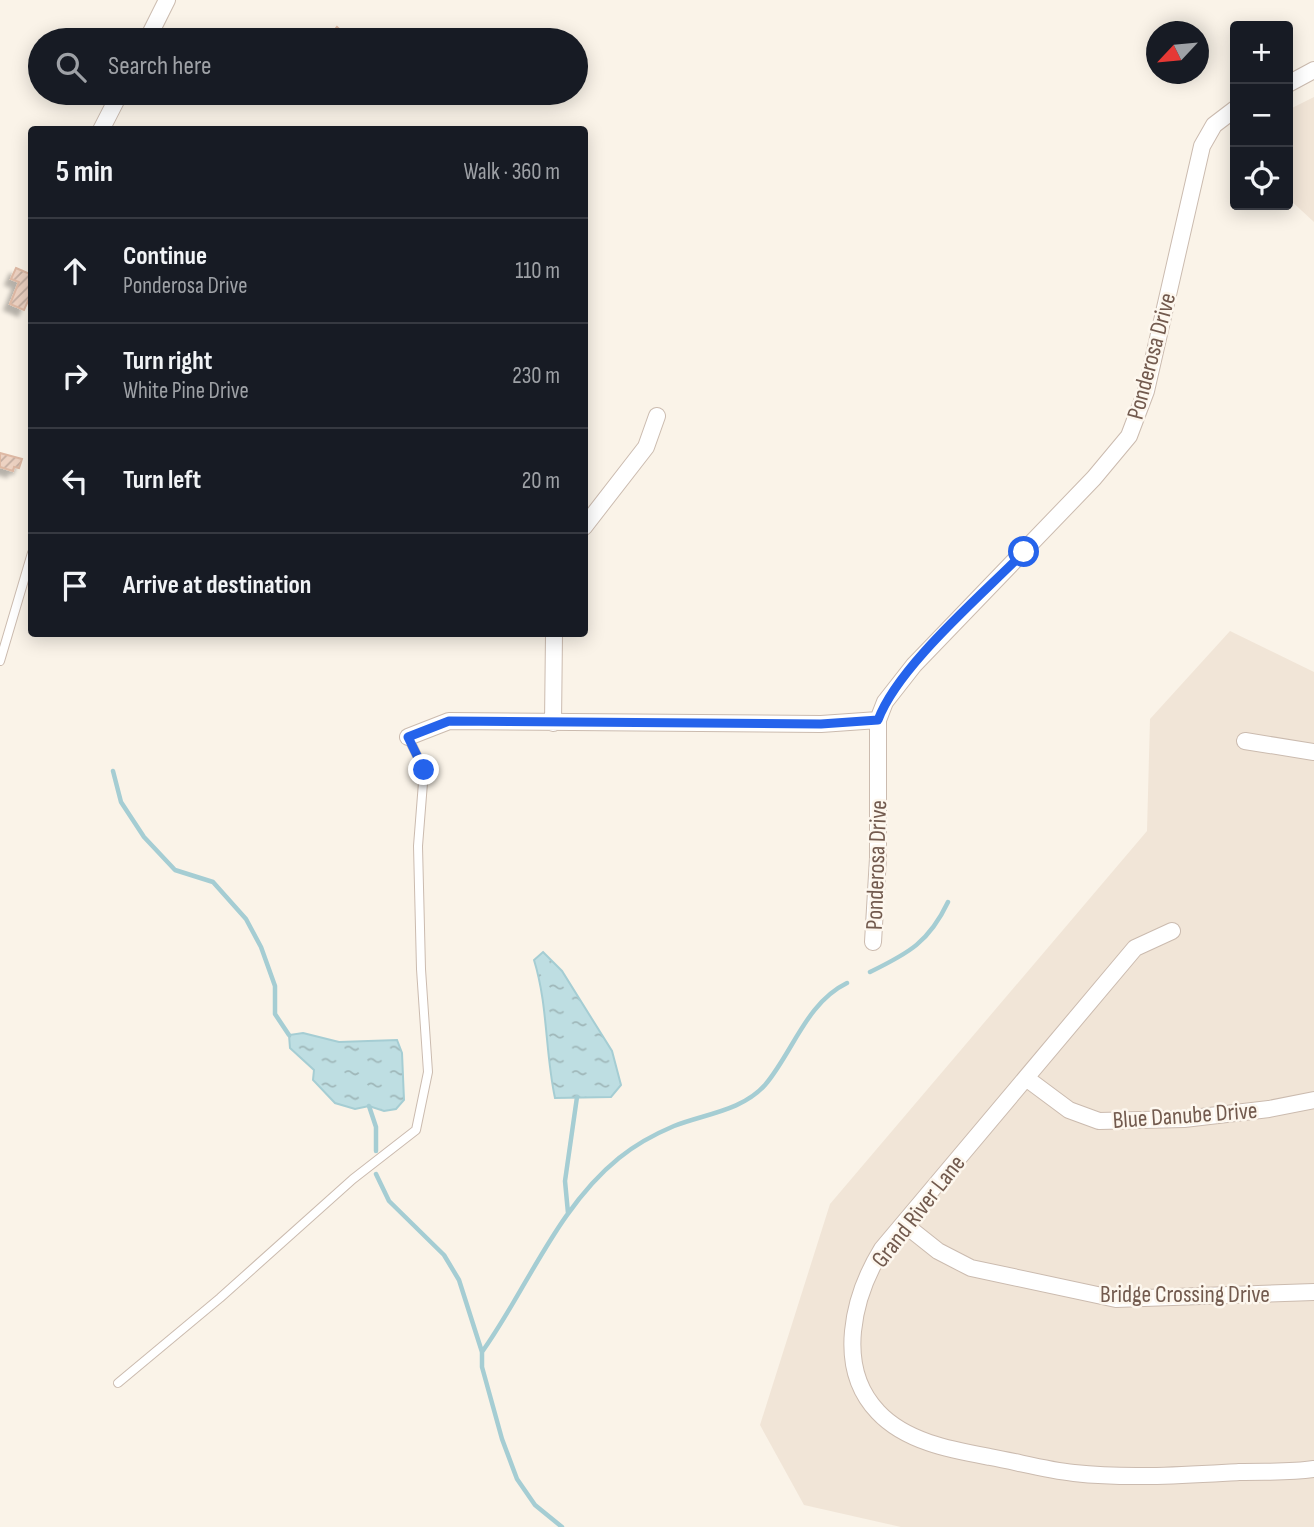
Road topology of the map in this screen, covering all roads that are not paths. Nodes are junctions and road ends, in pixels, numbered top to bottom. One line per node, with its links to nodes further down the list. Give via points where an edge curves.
1 (167, 0): 2 (street)
2 (153, 28)
3 (1312, 75): 4 (street)
4 (1293, 82)
5 (114, 105): 7 (street)
6 (1230, 114): 13 (street, Ponderosa Drive, via 1214,125 1202,146 1146,390 1129,436 914,665 885,702)
7 (103, 126)
8 (657, 416): 9 (street, via 646,447)
9 (588, 522)
10 (28, 566): 12 (lane)
11 (554, 637): 14 (street)
12 (0, 661)
13 (878, 720): 14 (street); 19 (street, Ponderosa Drive)
14 (553, 723): 15 (street, via 449,721)
15 (408, 737): 24 (lane, via 424,770 418,846 428,1072 416,1130)
16 (1245, 741): 17 (street)
17 (1314, 752)
18 (1172, 931): 20 (street, Grand River Lane, via 1135,948)
19 (873, 942)
20 (1026, 1078): 21 (street, Blue Danube Drive, via 1069,1110 1099,1121 1184,1119); 22 (street, Grand River Lane)
21 (1314, 1100)
22 (904, 1224): 23 (street, Bridge Crossing Drive, via 938,1251 971,1268 1116,1299); 25 (street, Grand River Lane, via 872,1264 852,1335 852,1366 862,1390 878,1413 902,1430 942,1448 1074,1473)
23 (1314, 1292)
24 (118, 1383)
25 (1314, 1469)

